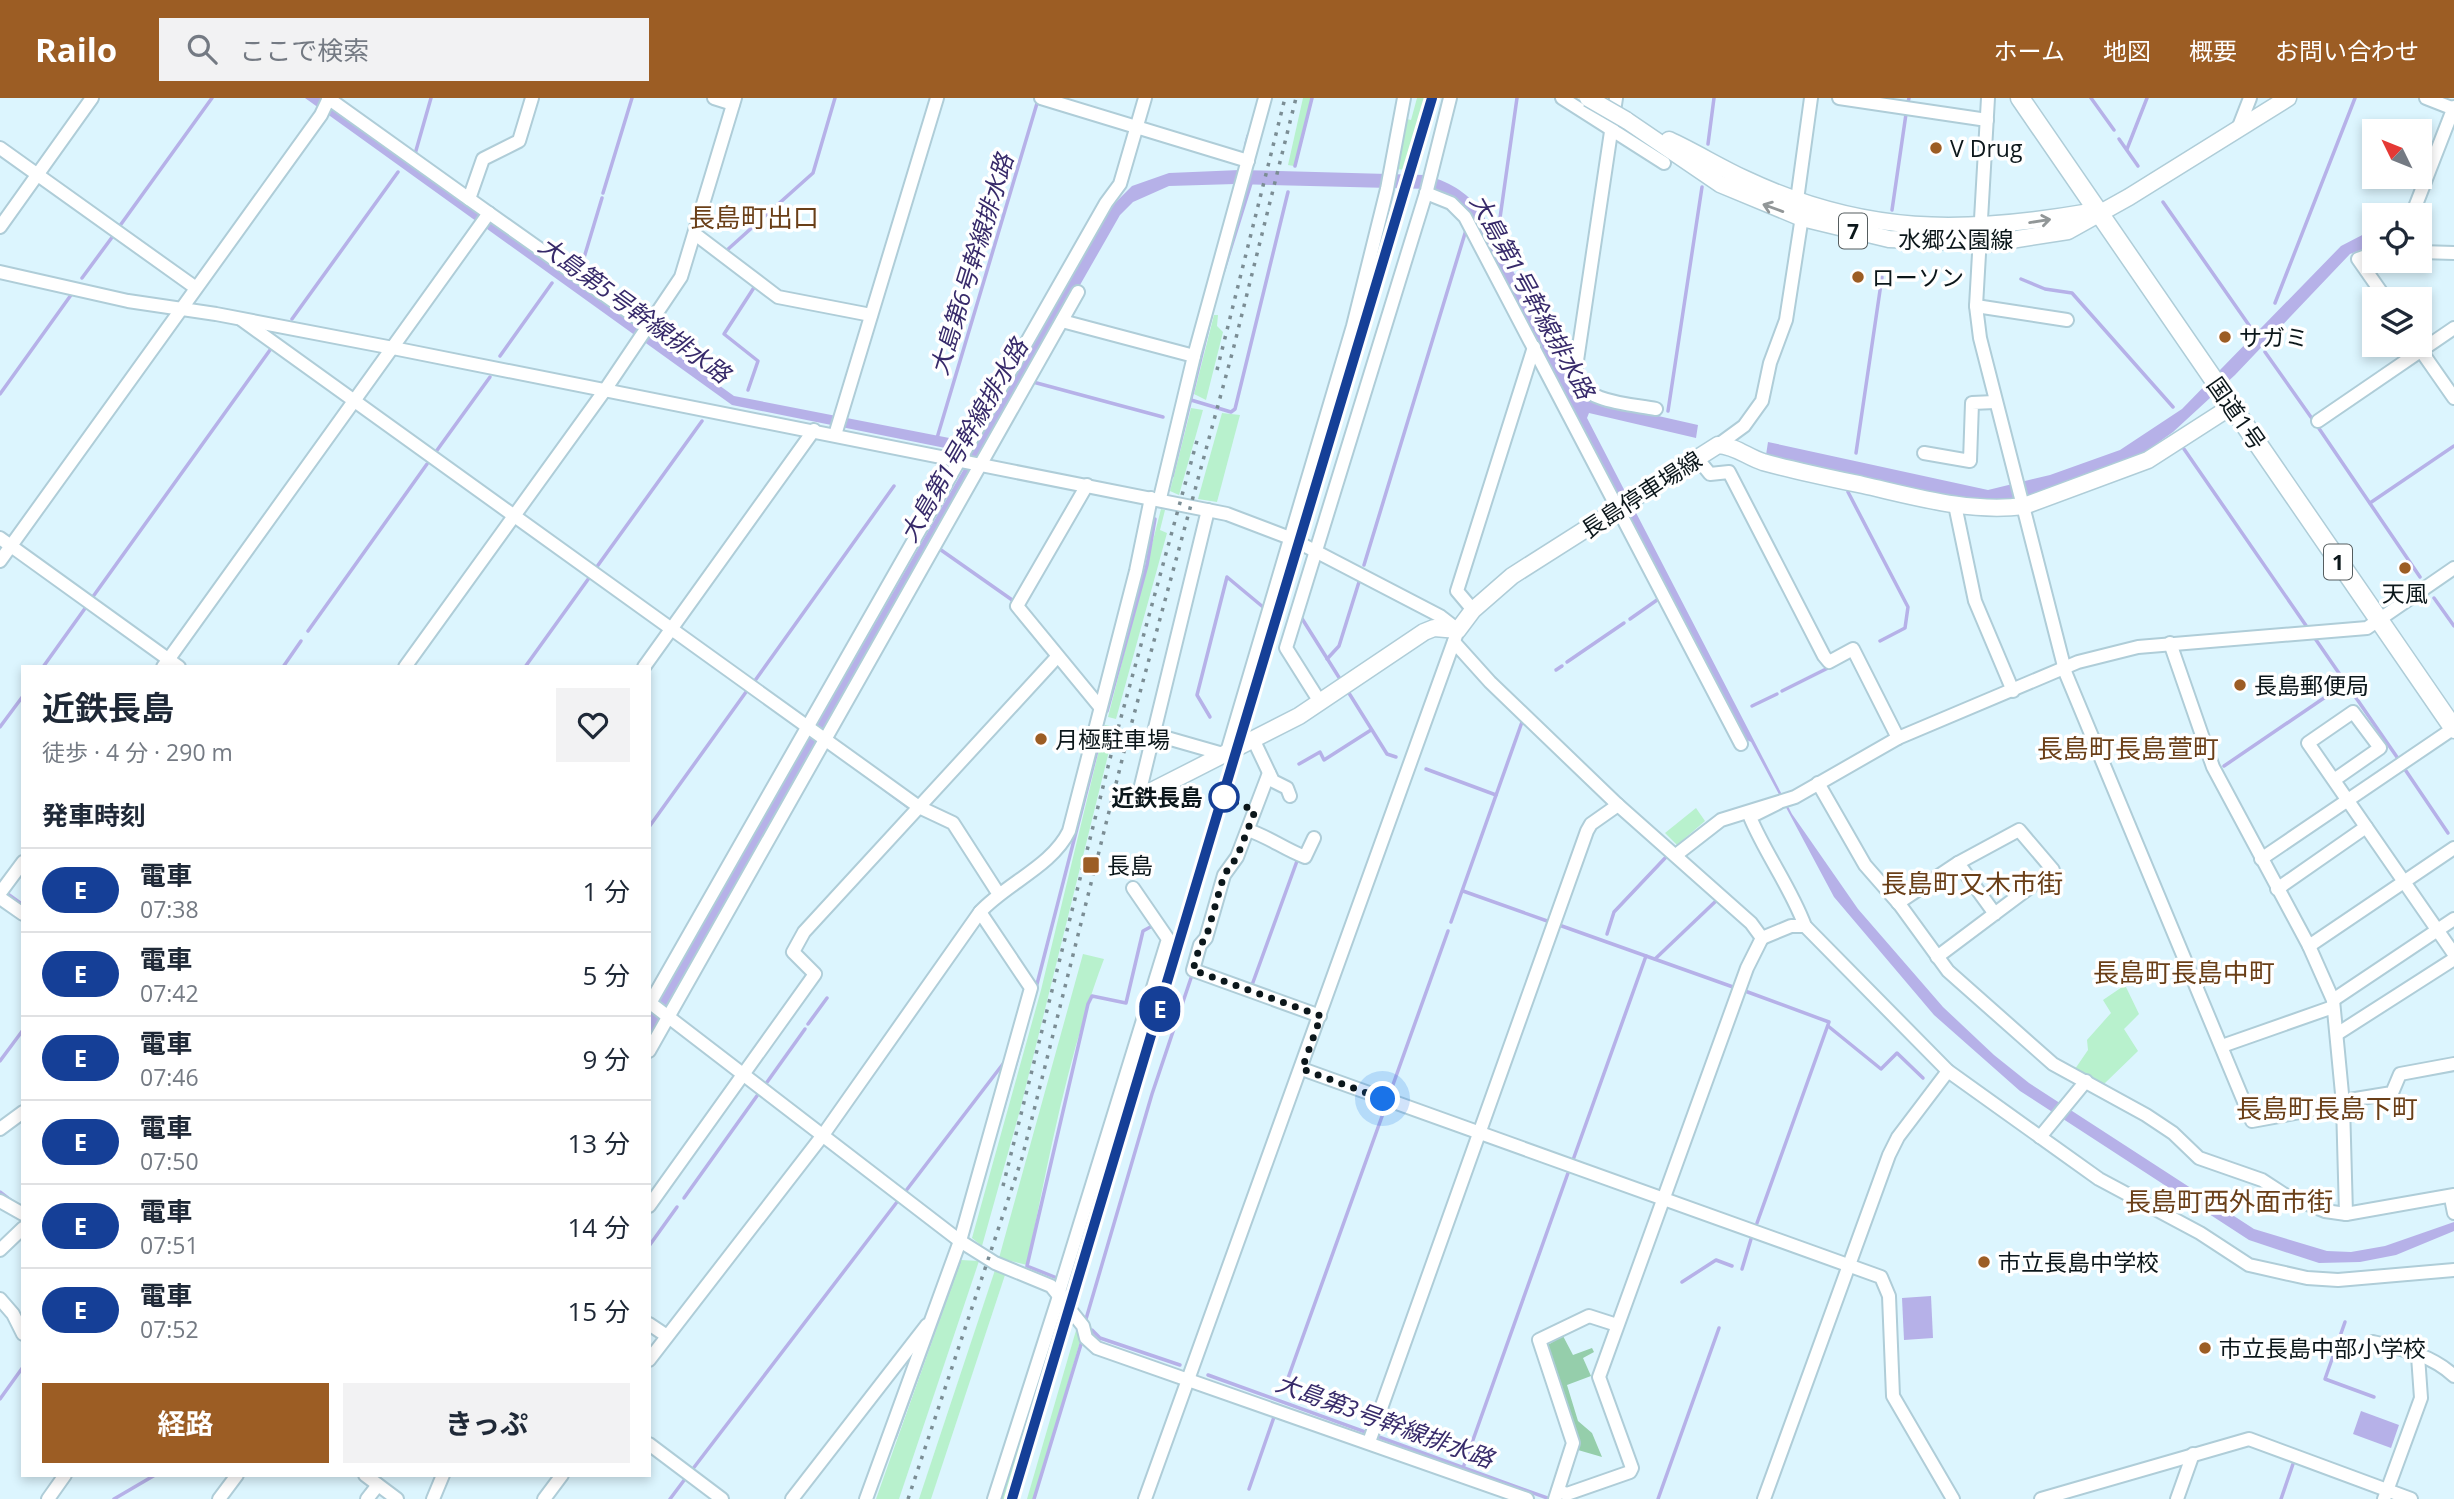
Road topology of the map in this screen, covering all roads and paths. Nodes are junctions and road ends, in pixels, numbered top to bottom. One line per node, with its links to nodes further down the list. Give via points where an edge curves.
1 (92, 98): 31 (street)
2 (532, 98): 33 (street, via 519,141 484,159)
3 (715, 98): 21 (street)
4 (937, 98): 48 (street)
5 (1042, 98): 26 (street)
6 (1145, 98): 26 (street)
7 (1265, 98): 30 (street)
8 (1404, 98): 83 (street, via 1353,326)
9 (1450, 98): 32 (street)
10 (1563, 98): 25 (street)
11 (1588, 98): 25 (main road, 水郷公園線 / 7, bridge)
12 (1616, 98): 25 (street)
13 (1811, 98): 35 (street)
14 (1839, 98): 22 (street)
15 (1988, 98): 24 (street)
16 (2020, 98): 36 (highway, 国道1号 / 1)
17 (2250, 98): 27 (street)
18 (2288, 98): 27 (main road, 水郷公園線 / 7)
19 (2426, 98): 23 (street)
20 (329, 99): 33 (street); 44 (street)
21 (734, 101): 39 (street)
22 (1878, 101): 24 (street)
23 (2454, 108): 34 (street)
24 (1987, 120): 40 (street)
25 (1618, 124): 29 (street); 35 (main road, 水郷公園線 / 7, via 1720,184); 60 (street)
26 (1137, 127): 30 (street); 73 (street, via 1120,184)
27 (2238, 129): 36 (main road, 水郷公園線 / 7)
28 (0, 148): 31 (street)
29 (1664, 163)
30 (1247, 164): 57 (street)
31 (37, 174): 38 (street); 44 (street)
32 (1427, 191): 55 (street, via 1451,203 1465,217); 85 (street)
33 (469, 199): 37 (street)
34 (2417, 203)
35 (1801, 207): 40 (main road, 水郷公園線 / 7, via 1889,239); 71 (street, via 1786,320 1762,401 1744,426)
36 (2100, 211): 40 (main road, 水郷公園線 / 7, via 2068,231); 64 (highway, 国道1号 / 1)
37 (485, 218): 53 (street); 56 (street)
38 (0, 227)
39 (695, 234): 48 (street, via 778,297); 53 (street, via 681,277)
40 (1980, 235): 46 (street)
41 (2432, 252): 42 (street)
42 (2454, 253)
43 (0, 272): 47 (street)
44 (196, 288): 47 (street)
45 (1078, 292): 51 (street)
46 (1976, 306): 50 (street); 66 (street)
47 (181, 309): 49 (street); 84 (street)
48 (871, 315): 70 (street)
49 (239, 318): 56 (street); 65 (street)
50 (2067, 320)
51 (1062, 321): 57 (street); 75 (street)
52 (2454, 328): 54 (street)
53 (643, 330): 62 (street)
54 (2432, 341)
55 (1534, 347): 61 (street); 88 (street, via 1457,590)
56 (393, 348): 62 (street); 65 (street)
57 (1194, 356): 77 (street)
58 (2407, 357): 68 (street)
59 (2425, 357): 63 (street)
60 (1573, 375): 61 (street); 67 (street, via 1579,386 1605,399)
61 (1555, 384): 80 (street)
62 (605, 390): 69 (street); 82 (street)
63 (2454, 398)
64 (2228, 400): 78 (main road, 長島停車場線, via 2148,460); 89 (highway, 国道1号 / 1)
65 (354, 401): 82 (street); 94 (street)
66 (1995, 402): 72 (street, via 1972,403 1970,461); 78 (street)
67 (1656, 409)
68 (2318, 421)
69 (814, 430): 70 (street); 90 (street)
70 (836, 431): 73 (street)
71 (1718, 444): 74 (main road, 長島停車場線); 79 (main road, 長島停車場線, via 1761,461)
72 (1924, 453)
73 (963, 458): 75 (street); 101 (street)
74 (1697, 458): 80 (main road, 長島停車場線); 104 (street, via 1710,474 1729,472 1824,656 1829,662 1853,649)
75 (983, 464): 76 (street); 105 (street)
76 (1087, 485): 77 (street); 93 (street, via 1017,606)
77 (1155, 498): 81 (street); 100 (street)
78 (2023, 503): 79 (main road, 長島停車場線); 97 (street)
79 (1955, 505): 98 (street, via 1975,601)
80 (1618, 509): 88 (main road, 長島停車場線, via 1513,576); 107 (street)
81 (1208, 510): 83 (street); 103 (street)
82 (513, 516): 90 (street); 95 (street)
83 (1290, 538): 85 (street); 108 (street)
84 (6, 542): 86 (street); 94 (street)
85 (1315, 550): 91 (street, via 1440,617); 99 (street, via 1286,648)
86 (0, 561)
87 (2454, 568): 89 (street)
88 (1473, 610): 91 (main road, 長島停車場線)
89 (2378, 620): 92 (street, via 2367,628); 102 (highway, 国道1号 / 1)
90 (671, 630): 96 (street); 101 (street)
91 (1456, 636): 99 (main road, via 1434,628 1424,632); 116 (street, via 1490,682); 146 (street)
92 (2170, 643): 97 (street, via 2121,650); 123 (street, via 2213,767)
93 (1057, 657): 100 (street); 117 (street)
94 (170, 664)
95 (406, 665)
96 (645, 665)
97 (2066, 668): 98 (street); 148 (street)
98 (2013, 691): 104 (street)
99 (1320, 702): 106 (main road)
100 (1100, 707): 129 (street, via 1069,831 1060,849)
101 (809, 728): 105 (street); 142 (street)
102 (2454, 729): 114 (street)
103 (1153, 734): 108 (street); 113 (street)
104 (1898, 738): 111 (street)
105 (824, 739): 117 (street); 145 (street)
106 (1254, 741): 108 (main road); 109 (street)
107 (1741, 744)
108 (1225, 753): 113 (main road)
109 (1269, 773): 112 (street); 119 (street)
110 (2334, 780): 110 (street, via 2308,743 2353,712 2380,748); 114 (street)
111 (1818, 783): 115 (street); 131 (street, via 1865,865)
112 (1290, 796)
113 (1138, 798)
114 (2347, 800): 118 (street); 123 (street)
115 (1783, 801): 122 (street, via 1721,820); 136 (street, via 1750,817)
116 (1618, 805): 122 (street); 159 (street, via 1587,831)
117 (919, 807): 129 (street, via 953,823); 153 (street, via 804,932 793,952 815,974)
118 (2366, 827): 126 (street); 128 (street)
119 (1248, 830): 120 (street, via 1305,857); 146 (street, via 1224,875 1193,970)
120 (1314, 838)
121 (2454, 848): 126 (street)
122 (1676, 855): 138 (street)
123 (2261, 859): 128 (street)
124 (1958, 863): 131 (street); 134 (street); 134 (street, via 2019,830 2053,870)
125 (21, 865): 130 (street)
126 (2404, 882): 137 (street); 139 (street)
127 (1133, 888): 172 (street, via 1168,939)
128 (2277, 889): 139 (street)
129 (998, 892): 133 (street)
130 (1, 893): 132 (street)
131 (1898, 903): 140 (street)
132 (21, 912)
133 (980, 912): 158 (street); 168 (street, via 1031,988)
134 (1995, 914): 140 (street)
135 (2454, 919): 137 (street)
136 (1805, 926): 138 (street, via 1791,926); 152 (street)
137 (2438, 931): 141 (street); 143 (street)
138 (1762, 938): 161 (street)
139 (2309, 946): 143 (street)
140 (1937, 957): 154 (street, via 2037,1052)
141 (2454, 957): 147 (street)
142 (651, 1002)
143 (2333, 1003): 147 (street); 148 (street)
144 (651, 1005): 145 (street)
145 (667, 1016): 149 (street); 153 (street)
146 (1321, 1016): 151 (street)
147 (2337, 1034): 155 (street)
148 (2222, 1046): 155 (street, via 2252,1121)
149 (651, 1047)
150 (2454, 1064): 155 (street, via 2400,1074 2392,1093)
151 (1302, 1069): 159 (street); 183 (street)
152 (1948, 1071): 160 (street); 170 (street, via 1889,1155)
153 (742, 1076): 158 (street); 163 (street)
154 (2086, 1081): 160 (street); 166 (street, via 2165,1127 2199,1158 2262,1180 2313,1207)
155 (2343, 1103): 166 (street)
156 (21, 1113): 157 (street)
157 (0, 1129)
158 (822, 1135): 168 (street); 178 (street)
159 (1479, 1135): 161 (street); 184 (street)
160 (2040, 1137): 171 (street, via 2099,1179 2249,1265 2338,1280)
161 (1662, 1199): 170 (street); 176 (street)
162 (0, 1201): 165 (street)
163 (651, 1203)
164 (2453, 1204): 166 (street)
165 (21, 1213)
166 (2346, 1214)
167 (21, 1230): 169 (street)
168 (960, 1241): 172 (street); 174 (street)
169 (0, 1250)
170 (1847, 1266): 207 (street); 208 (street, via 1881,1277 1888,1287 1893,1396)
171 (2454, 1269)
172 (1059, 1293): 183 (street, via 1097,1348); 204 (street)
173 (0, 1300): 177 (street)
174 (936, 1314): 202 (street); 203 (street)
175 (651, 1325): 178 (street)
176 (1617, 1325): 193 (street, via 1598,1377 1632,1468); 193 (street, via 1589,1316 1539,1340 1573,1443)
177 (21, 1330)
178 (667, 1336): 181 (street)
179 (2373, 1342): 180 (street)
180 (2418, 1356): 182 (street, via 2440,1363); 194 (street, via 2421,1398)
181 (651, 1357)
182 (2454, 1376)
183 (1189, 1378): 184 (street); 205 (street)
184 (1371, 1437): 206 (street)
185 (651, 1446): 201 (street)
186 (2193, 1454): 194 (street, via 2249,1439); 209 (street); 210 (street)
187 (64, 1477): 195 (street)
188 (236, 1477): 196 (street)
189 (368, 1477): 192 (street)
190 (442, 1477): 199 (street)
191 (560, 1477): 200 (street)
192 (378, 1485): 197 (street); 198 (street)
193 (1557, 1495)
194 (2386, 1495): 211 (street)
195 (48, 1499)
196 (219, 1499)
197 (367, 1499)
198 (397, 1499)
199 (433, 1499)
200 (544, 1499)
201 (722, 1499)
202 (792, 1499)
203 (866, 1499)
204 (994, 1499)
205 (1146, 1499)
206 (1528, 1499)
207 (1764, 1499)
208 (1953, 1499)
209 (2041, 1499)
210 (2177, 1499)
211 (2411, 1499)

